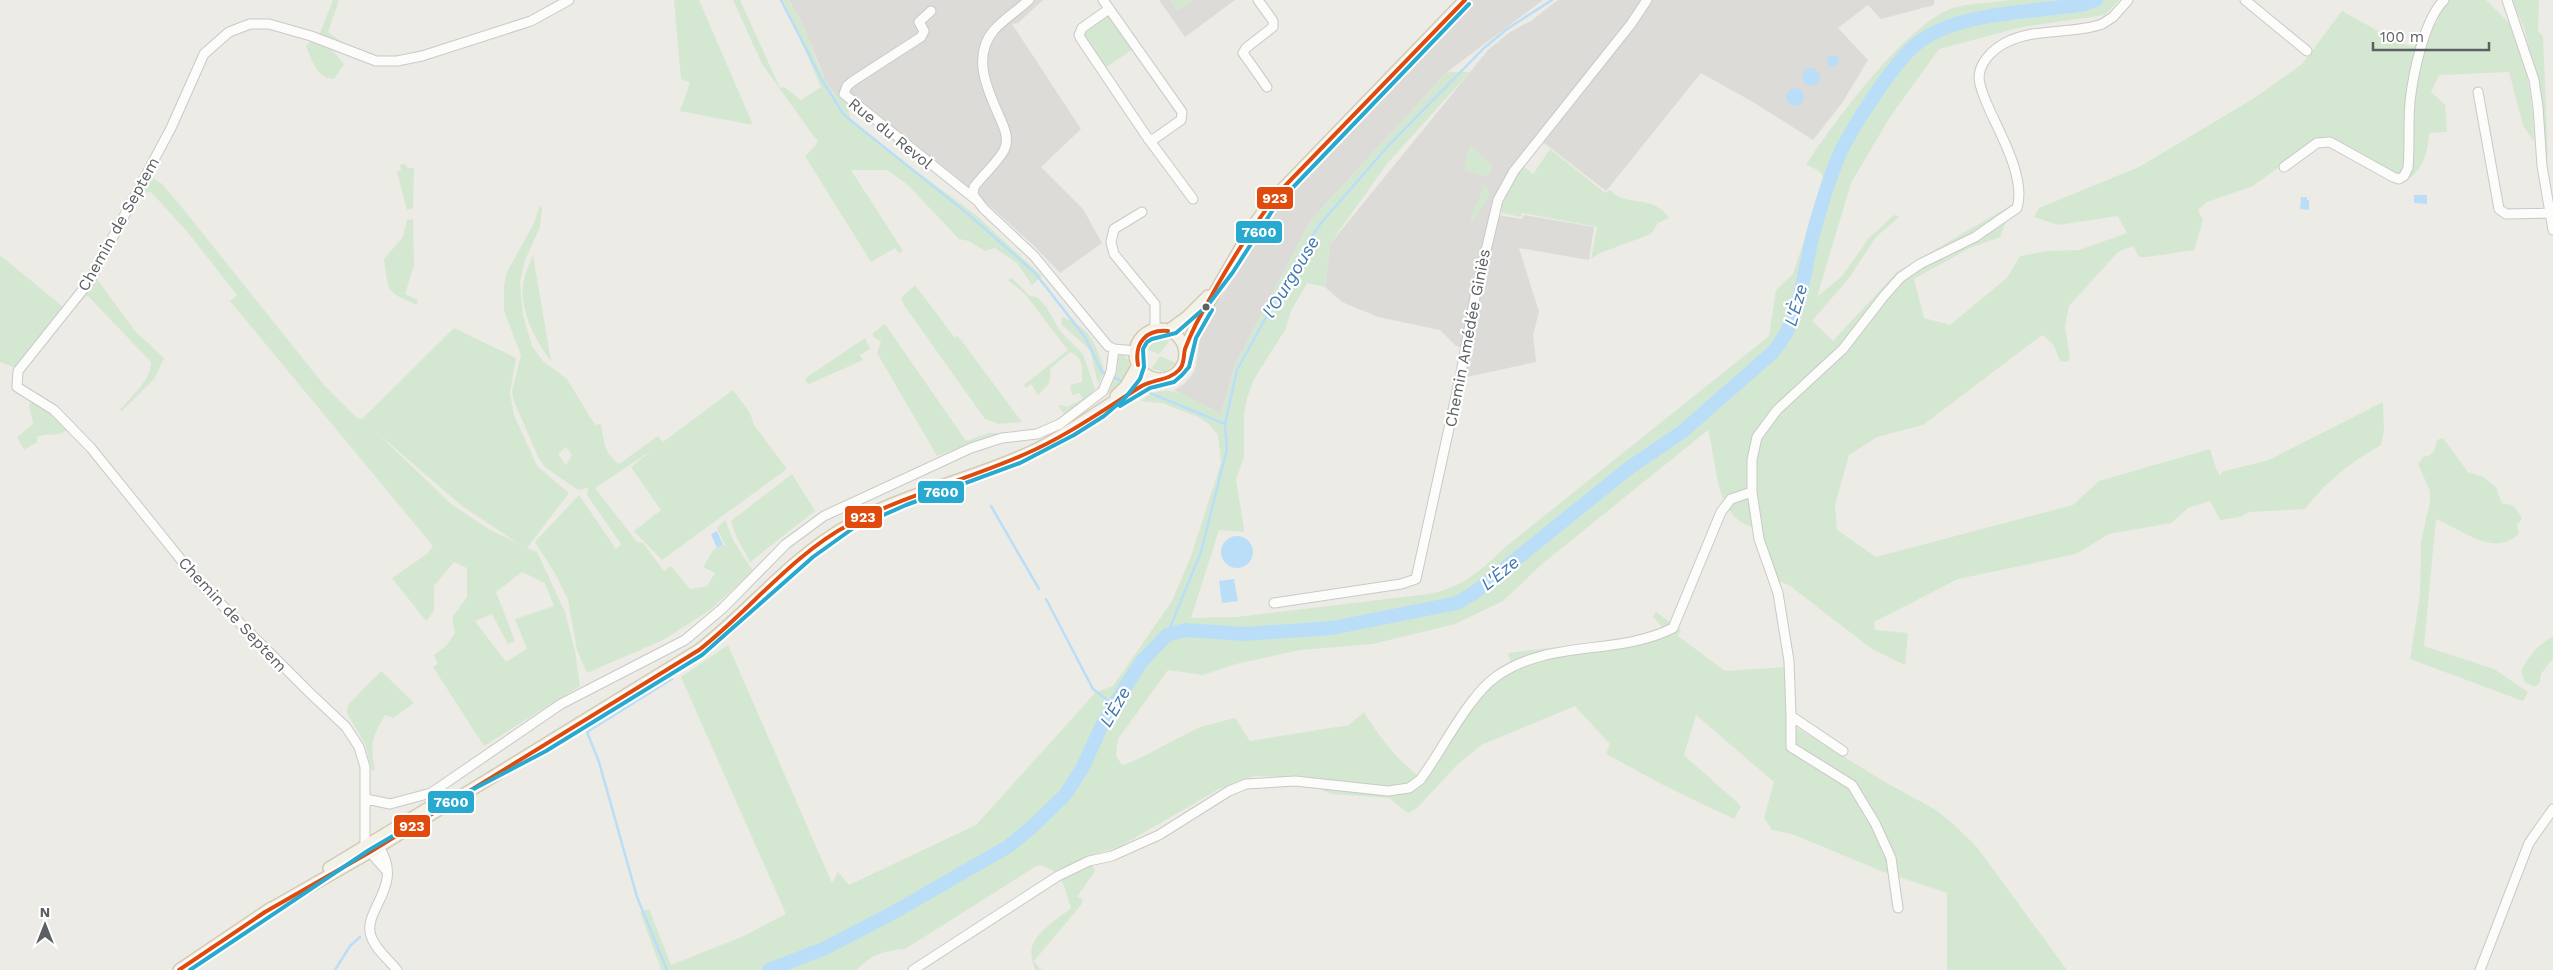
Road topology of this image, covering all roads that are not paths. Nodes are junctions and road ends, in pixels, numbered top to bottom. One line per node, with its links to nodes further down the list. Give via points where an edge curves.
1 (569, 0): 36 (street, Chemin de Septem, via 531,21 397,61 376,61 269,24 250,24 229,32 204,54 171,128 90,282 16,376 17,387 54,410 91,448 199,582 346,727 362,754)
2 (1029, 0): 19 (street, via 995,29 986,45 984,80 1003,126 1006,142 1003,151 974,187)
3 (1103, 0): 11 (street)
4 (1258, 0): 14 (street, via 1273,26 1243,53)
5 (1465, 0): 23 (main road, via 1272,201 1255,223)
6 (1647, 0): 33 (street, Chemin Amédée Giniès, via 1514,171 1498,200 1474,297 1460,378 1416,579)
7 (2128, 0): 32 (street, via 2102,24 2019,38 2005,43 1985,60 1980,69 1980,83 2010,154 2019,196 2017,208 1975,237 1920,264 1892,286 1844,349 1777,410 1757,437 1752,460)
8 (2245, 0): 13 (street)
9 (2444, 0): 17 (street, via 2426,28 2410,104 2411,136 2408,168 2404,176 2399,179 2330,142 2317,143)
10 (2507, 0): 21 (street, via 2534,80)
11 (1109, 9): 16 (street, via 1082,28 1079,34); 16 (street, via 1182,112 1181,120 1154,138)
12 (932, 11): 19 (street, Rue du Revol, via 919,22 924,30 921,37 847,86 844,94)
13 (2307, 51)
14 (1267, 87)
15 (2478, 92): 21 (street, via 2499,209 2506,214)
16 (1148, 138): 18 (street)
17 (2284, 167)
18 (1193, 199)
19 (975, 200): 26 (street, via 1034,256 1095,331)
20 (1142, 212): 24 (street, via 1114,229 1111,245 1116,257 1155,304)
21 (2550, 214): 22 (street)
22 (2553, 230)
23 (1222, 281): 25 (main road, via 1186,318); 27 (main road)
24 (1155, 330): 25 (main road); 28 (main road, via 1144,336)
25 (1168, 331): 27 (main road, via 1179,338)
26 (1114, 349): 28 (street); 36 (street, via 1110,377 1103,391 1051,430 998,439 971,448 824,516 786,544 723,608 685,640 561,704 431,793 390,804)
27 (1185, 350): 30 (main road, via 1183,365 1178,371 1165,379)
28 (1136, 351): 29 (main road)
29 (1138, 365): 30 (main road, via 1150,377); 31 (main road, via 1126,386)
30 (1158, 379): 31 (main road)
31 (1102, 409): 38 (main road, via 1070,431 1024,455 901,501 844,528 794,565 700,650)
32 (1752, 492): 34 (street, via 1760,539 1778,593 1789,661); 42 (street, via 1731,499 1721,512 1673,628 1643,641 1540,656 1497,676 1470,706 1420,780 1409,788 1388,791 1295,781 1246,784 1159,834 1058,876)
33 (1274, 603)
34 (1791, 716): 35 (street); 39 (street, via 1791,748 1852,785 1874,822 1891,858)
35 (1843, 751)
36 (366, 799): 38 (street, Chemin de Septem, via 364,829)
37 (2553, 809): 43 (street, via 2522,859)
38 (371, 848): 40 (main road, via 265,912); 41 (street, via 386,869 386,888 373,913 370,933)
39 (1898, 908)
40 (178, 970)
41 (397, 970)
42 (913, 970)
43 (2480, 970)

